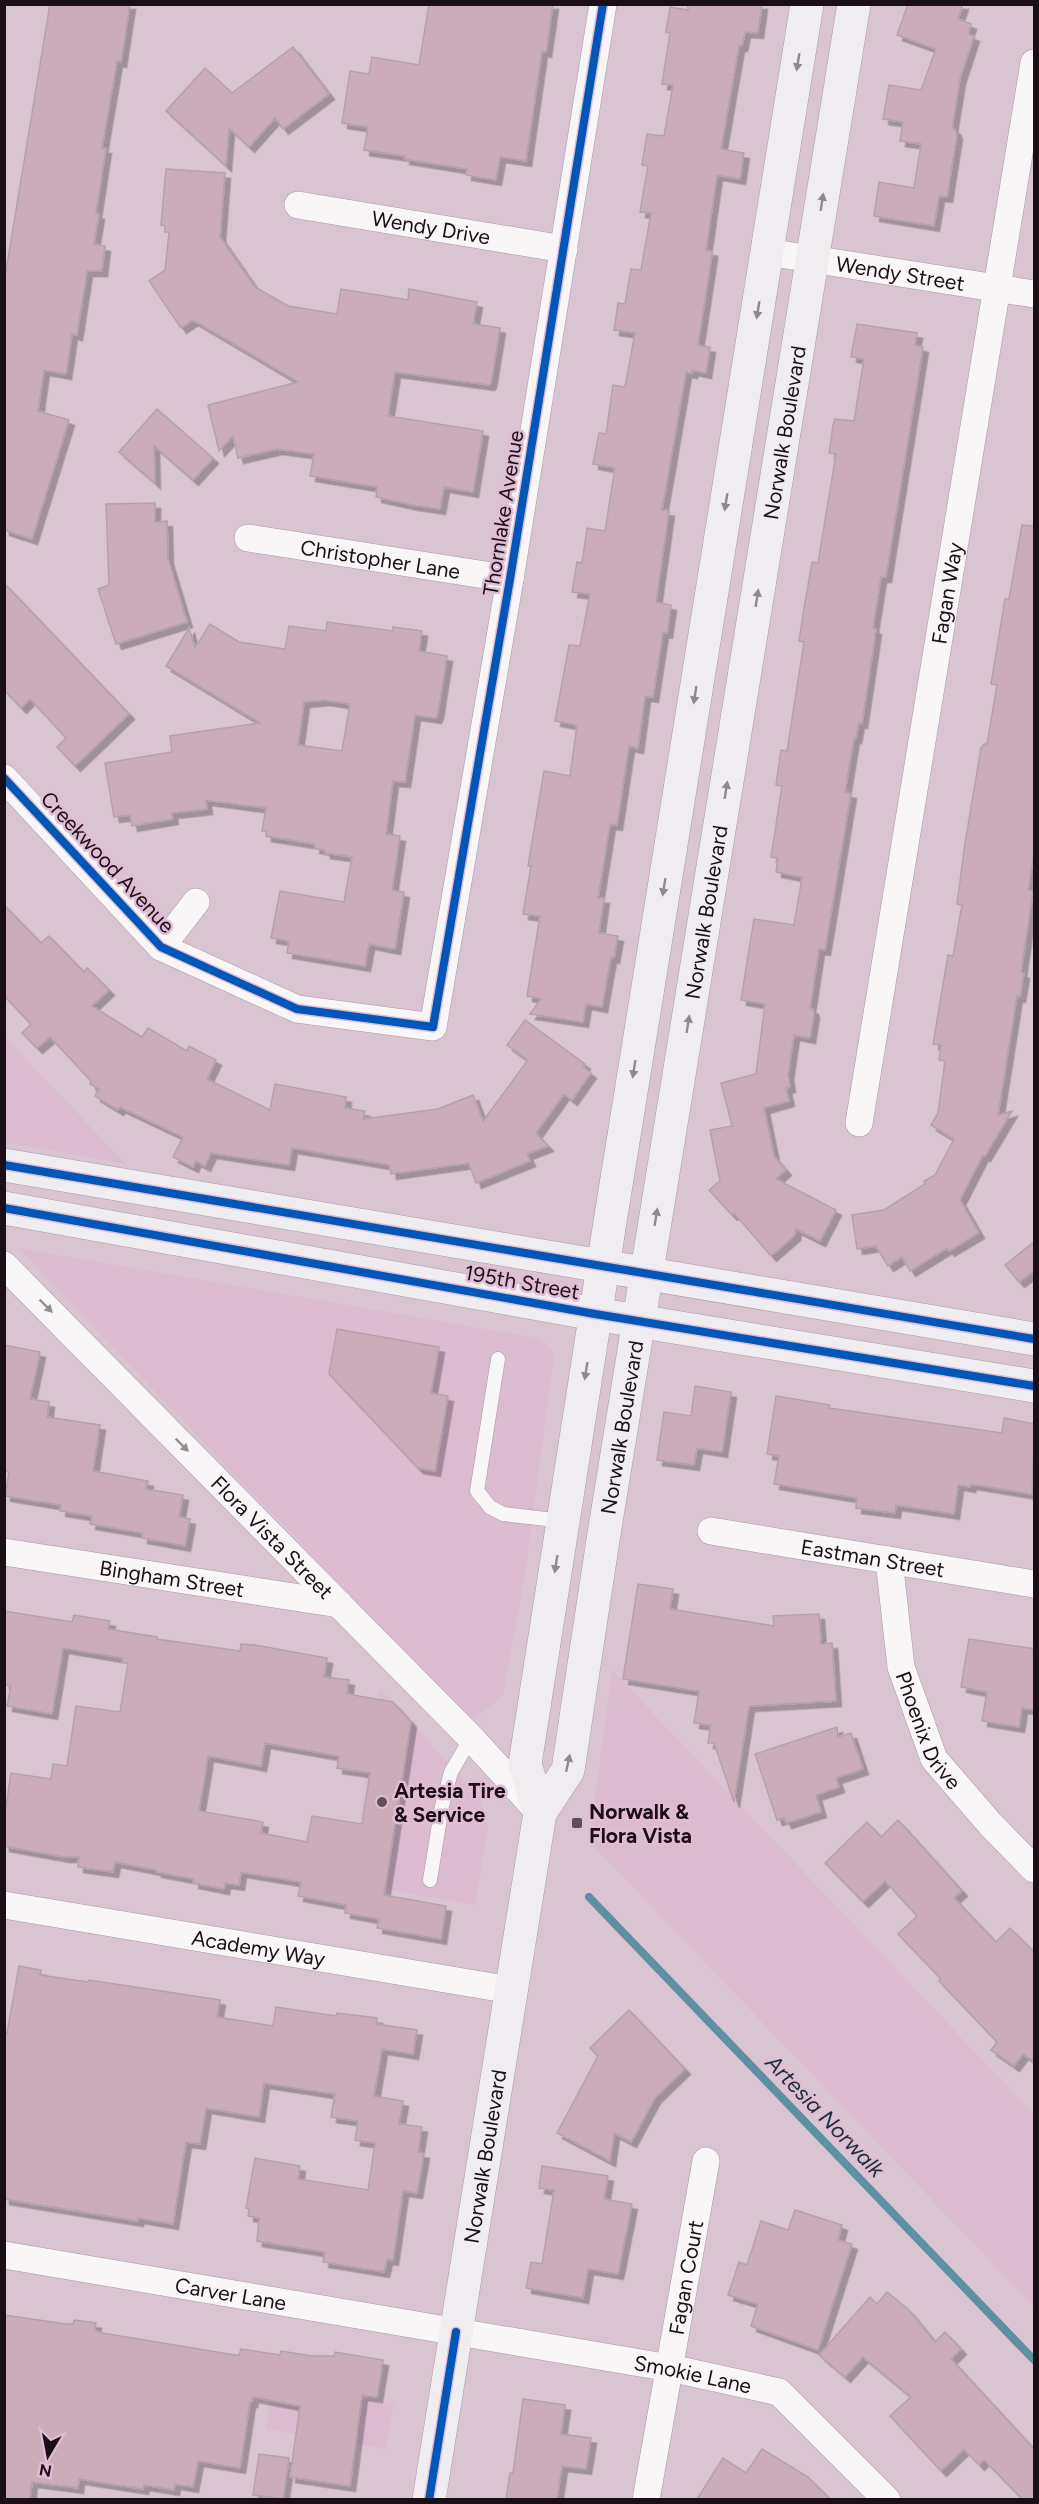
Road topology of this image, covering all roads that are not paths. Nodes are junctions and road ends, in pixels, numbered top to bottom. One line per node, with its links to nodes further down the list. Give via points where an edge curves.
1 (603, 4): 6 (street, Thornlake Avenue)
2 (807, 4): 7 (main road, Norwalk Boulevard, one-way to 7)
3 (854, 4): 8 (main road, Norwalk Boulevard, one-way to 3)
4 (1035, 63): 9 (street, Fagan Way)
5 (298, 205): 6 (street, Wendy Drive)
6 (564, 249): 12 (street, Thornlake Avenue)
7 (767, 252): 8 (street, Wendy Street); 21 (main road, Norwalk Boulevard, one-way to 21)
8 (812, 259): 9 (street, Wendy Street); 22 (main road, Norwalk Boulevard, one-way to 8)
9 (997, 288): 10 (street, Wendy Street); 17 (street, Fagan Way)
10 (1035, 294)
11 (248, 538): 12 (street, Christopher Lane)
12 (510, 579): 16 (street, Thornlake Avenue)
13 (4, 778): 15 (street, Creekwood Avenue)
14 (196, 902): 15 (street)
15 (161, 947): 16 (street, Creekwood Avenue, via 297,1009)
16 (433, 1027)
17 (859, 1124)
18 (4, 1165): 21 (main road, 195th Street)
19 (4, 1208): 23 (main road, 195th Street)
20 (4, 1265): 33 (street, Flora Vista Street, one-way to 33)
21 (602, 1267): 22 (main road, 195th Street); 23 (main road, Norwalk Boulevard)
22 (647, 1274): 24 (main road, Norwalk Boulevard); 25 (main road, 195th Street)
23 (595, 1314): 24 (main road, 195th Street); 28 (main road, Norwalk Boulevard, one-way to 28)
24 (639, 1321): 27 (main road, 195th Street); 35 (main road, Norwalk Boulevard, one-way to 24, via 568,1770)
25 (1035, 1339)
26 (498, 1359): 28 (lane, via 477,1491 490,1507 503,1514)
27 (1035, 1386)
28 (562, 1521): 35 (main road, Norwalk Boulevard, one-way to 35, via 525,1764)
29 (711, 1531): 31 (street, Eastman Street)
30 (4, 1552): 33 (street, Bingham Street)
31 (889, 1560): 32 (street, Eastman Street); 36 (street, Phoenix Drive, via 901,1667 934,1759)
32 (1035, 1584)
33 (339, 1604): 34 (street, Flora Vista Street)
34 (471, 1738): 35 (street, Flora Vista Street); 37 (lane, via 451,1772)
35 (540, 1813): 39 (main road, Norwalk Boulevard)
36 (1035, 1869)
37 (430, 1880)
38 (4, 1905): 39 (street, Academy Way)
39 (511, 1990): 42 (main road, Norwalk Boulevard)
40 (706, 2161): 43 (street, Fagan Court)
41 (4, 2255): 42 (street, Carver Lane)
42 (456, 2332): 43 (street, Smokie Lane); 44 (main road, Norwalk Boulevard)
43 (670, 2368): 45 (street, Fagan Court); 46 (street, Smokie Lane, via 779,2392)
44 (429, 2499)
45 (646, 2499)
46 (887, 2499)

